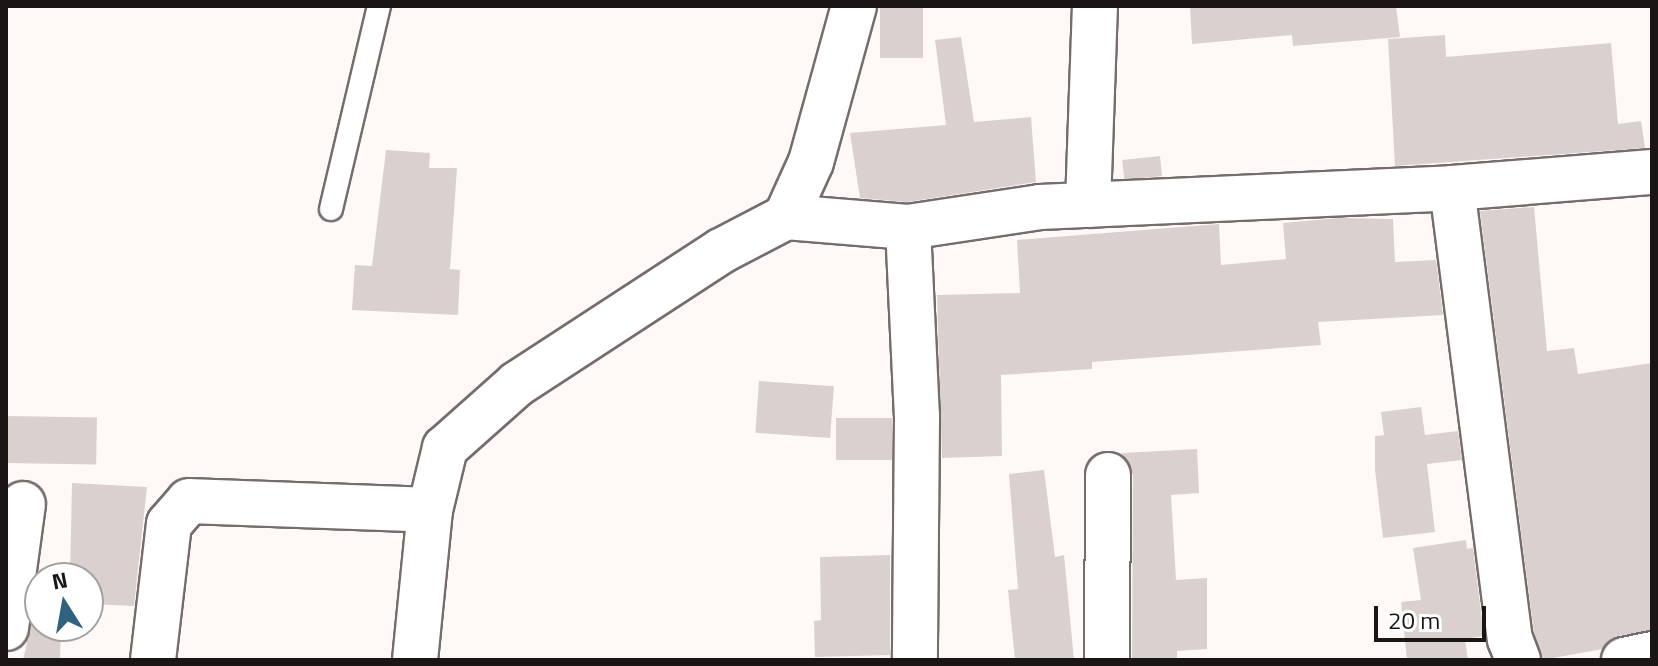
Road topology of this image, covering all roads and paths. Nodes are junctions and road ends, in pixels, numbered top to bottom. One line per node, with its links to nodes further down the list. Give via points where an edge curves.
1 (379, 6): 7 (lane)
2 (854, 6): 8 (street, via 811,162)
3 (1095, 6): 6 (street)
4 (1652, 172): 5 (street)
5 (1452, 188): 6 (street); 19 (street, via 1510,639)
6 (1088, 205): 9 (street)
7 (331, 209)
8 (786, 217): 9 (street); 12 (street, via 721,251 517,384 466,425 445,448)
9 (908, 227): 17 (street, via 917,416)
10 (1108, 475): 18 (street)
11 (23, 504): 13 (street)
12 (430, 510): 15 (street, via 189,501 169,524); 16 (street)
13 (6, 628)
14 (1652, 654): 20 (street)
15 (153, 660)
16 (415, 660)
17 (915, 660)
18 (1107, 660)
19 (1518, 660)
20 (1624, 660)

